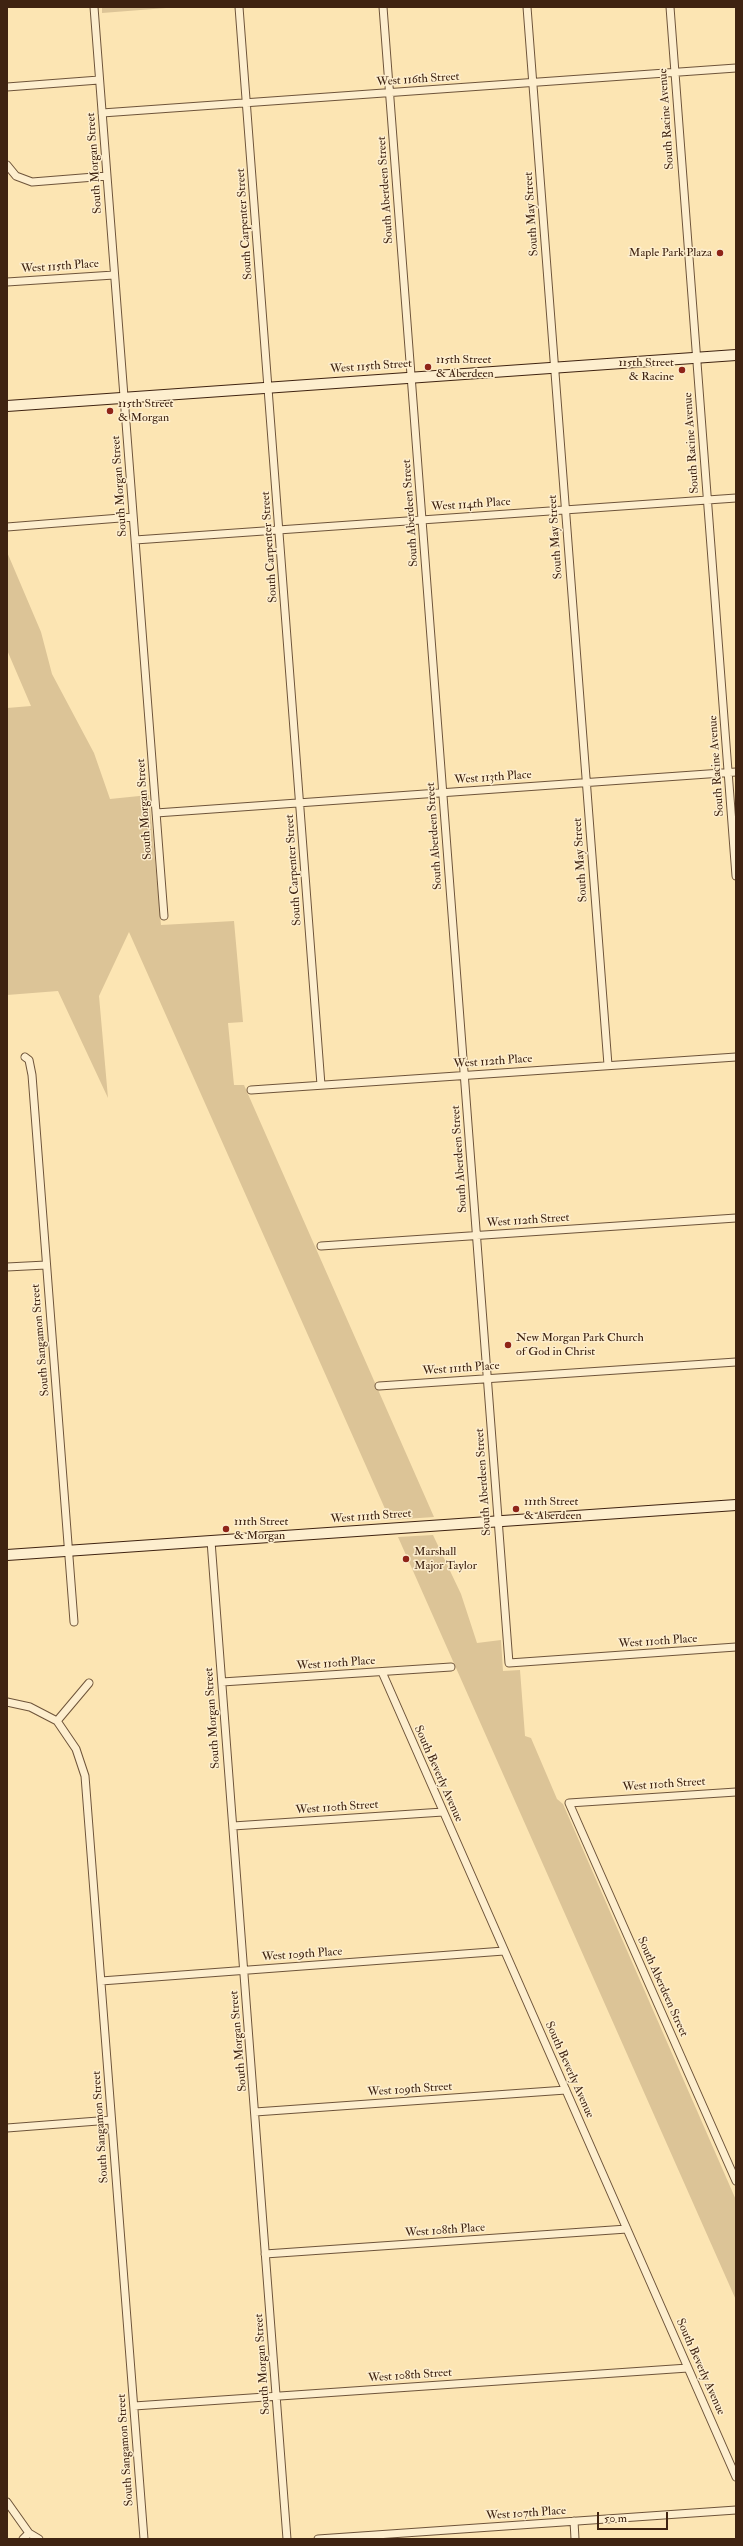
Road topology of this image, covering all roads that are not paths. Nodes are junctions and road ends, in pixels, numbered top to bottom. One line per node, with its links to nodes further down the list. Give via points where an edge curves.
1 (94, 7): 8 (street, South Morgan Street)
2 (240, 7): 12 (street, South Carpenter Street)
3 (383, 7): 11 (street, South Aberdeen Street)
4 (527, 7): 9 (street, South May Street)
5 (670, 7): 7 (street, South Racine Avenue)
6 (736, 68): 7 (street, West 116th Street)
7 (675, 73): 9 (street, West 116th Street); 19 (street, South Racine Avenue)
8 (99, 80): 10 (street); 13 (street, South Morgan Street)
9 (533, 83): 11 (street, West 116th Street); 20 (street, South May Street)
10 (7, 87)
11 (390, 93): 12 (street, West 116th Street); 21 (street, South Aberdeen Street)
12 (247, 103): 13 (street, West 116th Street); 22 (street, South Carpenter Street)
13 (102, 113): 15 (street, South Morgan Street)
14 (7, 165): 15 (street, via 16,176 32,182)
15 (107, 176): 16 (street, South Morgan Street)
16 (114, 275): 17 (street, West 115th Place); 23 (street, South Morgan Street)
17 (7, 282)
18 (736, 355): 19 (street, West 115th Street)
19 (696, 357): 20 (street, West 115th Street); 26 (street, South Racine Avenue)
20 (554, 367): 21 (street, West 115th Street); 27 (street, South May Street)
21 (412, 377): 22 (street, West 115th Street); 29 (street, South Aberdeen Street)
22 (269, 387): 23 (street, West 115th Street); 31 (street, South Carpenter Street)
23 (124, 397): 24 (street, West 115th Street); 28 (street, South Morgan Street)
24 (7, 406)
25 (736, 498): 26 (street, West 114th Place)
26 (707, 500): 27 (street, West 114th Place); 34 (street, South Racine Avenue)
27 (565, 509): 29 (street, West 114th Place); 35 (street, South May Street)
28 (133, 517): 30 (street); 32 (street, South Morgan Street)
29 (422, 519): 31 (street, West 114th Place); 36 (street, South Aberdeen Street)
30 (7, 527)
31 (279, 529): 32 (street, West 114th Place); 37 (street, South Carpenter Street)
32 (135, 540): 38 (street, South Morgan Street)
33 (736, 772): 34 (street, West 113th Place)
34 (728, 773): 35 (street, West 113th Place); 39 (street, South Racine Avenue)
35 (586, 783): 36 (street, West 113th Place); 43 (street, South May Street)
36 (443, 793): 37 (street, West 113th Place); 44 (street, South Aberdeen Street)
37 (300, 803): 38 (street, West 113th Place); 45 (street, South Carpenter Street)
38 (156, 813): 40 (street, South Morgan Street)
39 (736, 876)
40 (164, 916)
41 (25, 1057): 50 (street, South Sangamon Street, via 29,1060 32,1075)
42 (736, 1057): 43 (street, West 112th Place)
43 (608, 1066): 44 (street, West 112th Place)
44 (464, 1075): 45 (street, West 112th Place); 48 (street, South Aberdeen Street)
45 (322, 1085): 46 (street, West 112th Place)
46 (251, 1090)
47 (736, 1218): 48 (street, West 112th Street)
48 (477, 1236): 49 (street, West 112th Street); 53 (street, South Aberdeen Street)
49 (321, 1246)
50 (46, 1265): 51 (street); 58 (street, South Sangamon Street)
51 (7, 1267)
52 (736, 1362): 53 (street, West 111th Place)
53 (488, 1379): 54 (street, West 111th Place); 56 (street, South Aberdeen Street)
54 (379, 1386)
55 (736, 1505): 56 (street, West 111th Street)
56 (498, 1521): 57 (street, West 111th Street); 62 (street, South Aberdeen Street)
57 (211, 1541): 58 (street, West 111th Street); 65 (street, South Morgan Street)
58 (69, 1550): 59 (street, West 111th Street); 60 (street, South Sangamon Street)
59 (7, 1555)
60 (74, 1622)
61 (736, 1647): 62 (street, West 110th Place)
62 (510, 1663)
63 (451, 1667): 64 (street, West 110th Place)
64 (382, 1672): 65 (street, West 110th Place); 71 (street, South Beverly Avenue)
65 (222, 1682): 72 (street, South Morgan Street)
66 (89, 1683): 68 (street)
67 (7, 1702): 68 (street, South Sangamon Street, via 30,1707)
68 (57, 1721): 75 (street, South Sangamon Street, via 76,1750 85,1776)
69 (736, 1792): 70 (street, West 110th Street)
70 (569, 1803): 80 (street, South Aberdeen Street)
71 (443, 1812): 72 (street, West 110th Street); 73 (street, South Beverly Avenue)
72 (233, 1826): 74 (street, South Morgan Street)
73 (504, 1950): 74 (street, West 109th Place); 76 (street, South Beverly Avenue)
74 (244, 1970): 75 (street, West 109th Place); 77 (street, South Morgan Street)
75 (101, 1981): 78 (street, South Sangamon Street)
76 (566, 2090): 77 (street, West 109th Street); 81 (street, South Beverly Avenue)
77 (256, 2112): 82 (street, South Morgan Street)
78 (111, 2120): 79 (street); 85 (street, South Sangamon Street)
79 (7, 2128)
80 (736, 2180)
81 (627, 2229): 82 (street, West 108th Place); 83 (street, South Beverly Avenue)
82 (265, 2254): 84 (street, South Morgan Street)
83 (688, 2368): 84 (street, West 108th Street); 86 (street, South Beverly Avenue)
84 (276, 2397): 85 (street, West 108th Street); 94 (street, South Morgan Street)
85 (134, 2406): 93 (street, South Sangamon Street)
86 (736, 2477)
87 (7, 2502): 90 (street)
88 (736, 2510): 89 (street, West 107th Place)
89 (574, 2521): 95 (street, West 107th Place); 96 (street)
90 (29, 2533): 91 (street); 92 (street)
91 (24, 2539)
92 (40, 2539)
93 (144, 2539)
94 (287, 2539)
95 (318, 2539)
96 (575, 2539)

